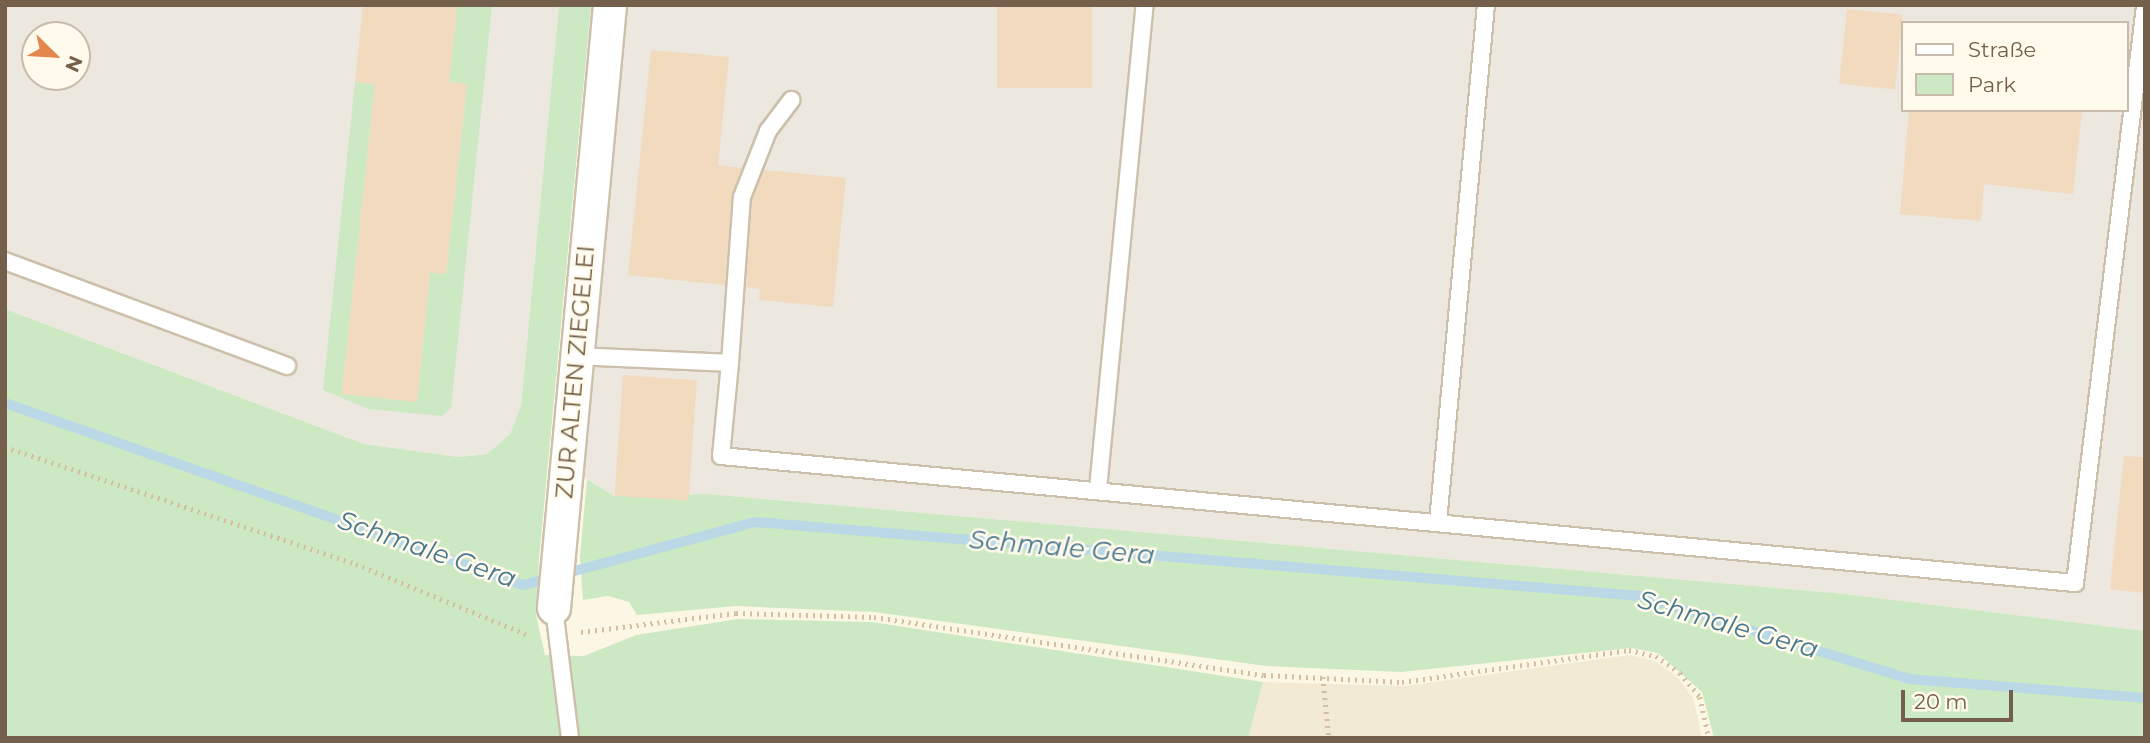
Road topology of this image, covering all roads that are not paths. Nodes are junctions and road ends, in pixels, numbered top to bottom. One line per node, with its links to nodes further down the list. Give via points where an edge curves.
1 (610, 5): 7 (street, ZUR ALTEN ZIEGELEI)
2 (1145, 5): 10 (lane)
3 (1486, 5): 11 (lane)
4 (2145, 6): 11 (lane, via 2075,583)
5 (791, 100): 8 (lane, via 768,131 742,197)
6 (5, 261): 9 (lane)
7 (577, 356): 8 (lane); 12 (street, ZUR ALTEN ZIEGELEI)
8 (730, 363): 10 (lane, via 721,456)
9 (287, 366)
10 (1098, 489): 11 (lane)
11 (1438, 522)
12 (556, 622): 13 (lane, ZUR ALTEN ZIEGELEI)
13 (570, 738)

